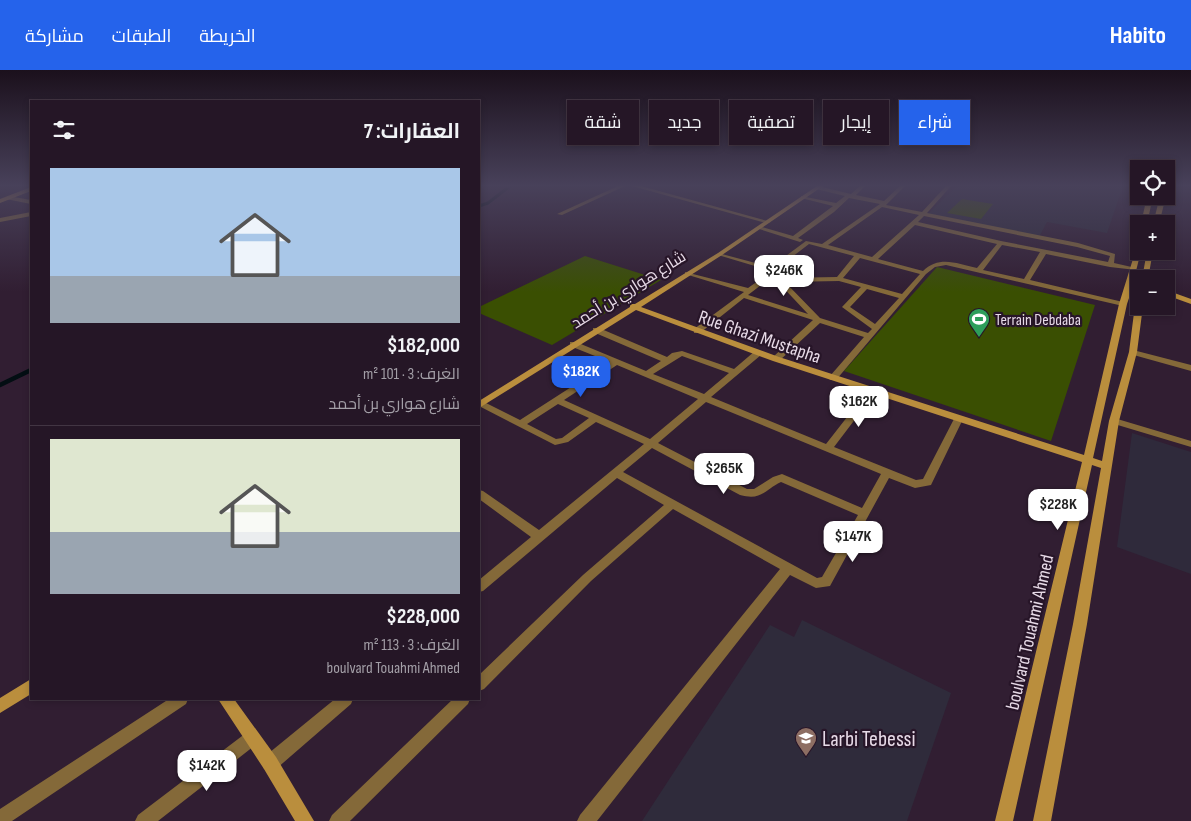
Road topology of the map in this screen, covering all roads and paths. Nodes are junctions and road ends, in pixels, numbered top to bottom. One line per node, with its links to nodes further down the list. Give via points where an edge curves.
1 (764, 221): 5 (street)
2 (818, 221): 8 (street)
3 (858, 221): 11 (street)
4 (958, 221): 16 (street, via 1102,250 1113,255)
5 (768, 222): 7 (main road, شارع هواري بن أحمد)
6 (914, 223): 10 (street); 15 (street)
7 (759, 228): 8 (street); 13 (main road, شارع هواري بن أحمد)
8 (794, 238): 9 (street)
9 (808, 242): 11 (street); 17 (street)
10 (1001, 242): 12 (street); 18 (street)
11 (822, 246): 14 (street)
12 (1044, 251): 16 (street); 25 (street)
13 (720, 254): 17 (street); 19 (main road, شارع هواري بن أحمد)
14 (858, 256): 15 (street); 23 (street)
15 (873, 260): 20 (street)
16 (1110, 264): 21 (street)
17 (772, 269): 22 (street)
18 (979, 270): 20 (street, via 938,263); 25 (street)
19 (687, 273): 27 (street); 34 (main road, شارع هواري بن أحمد)
20 (924, 273): 30 (street)
21 (1130, 274)
22 (768, 277): 24 (street); 27 (street)
23 (839, 279): 24 (street); 26 (street)
24 (779, 280): 36 (street)
25 (1026, 281): 33 (street)
26 (865, 287): 30 (street); 37 (street, via 846,307)
27 (746, 294): 36 (street); 39 (street)
28 (1130, 296): 33 (main road, boulvard Touahmi Ahmed)
29 (1175, 296): 32 (main road)
30 (904, 297): 37 (street)
31 (1175, 300): 32 (main road)
32 (1190, 302)
33 (1123, 304): 62 (main road, boulvard Touahmi Ahmed)
34 (633, 306): 38 (main road, شارع هواري بن أحمد); 39 (main road, Rue Ghazi Mustapha)
35 (1138, 315): 42 (main road)
36 (818, 320): 40 (street); 45 (street)
37 (877, 328): 40 (street)
38 (596, 330): 41 (main road, شارع هواري بن أحمد); 44 (street)
39 (697, 331): 43 (main road, Rue Ghazi Mustapha)
40 (870, 336): 50 (street)
41 (573, 344): 46 (street); 54 (main road, شارع هواري بن أحمد)
42 (1133, 352): 47 (street); 57 (main road)
43 (758, 353): 45 (main road, Rue Ghazi Mustapha); 48 (street)
44 (667, 360): 48 (street, via 679,353 686,354); 49 (street)
45 (776, 360): 50 (main road, Rue Ghazi Mustapha)
46 (616, 362): 49 (street); 53 (street)
47 (1191, 368)
48 (736, 372): 52 (street)
49 (647, 374): 52 (street)
50 (833, 378): 51 (main road, Rue Ghazi Mustapha)
51 (872, 391): 56 (main road, Rue Ghazi Mustapha); 61 (street)
52 (703, 398): 59 (street); 61 (street)
53 (557, 400): 55 (street); 58 (street)
54 (480, 405): 58 (street)
55 (595, 418): 58 (street, via 558,442); 59 (street)
56 (958, 419): 62 (main road, Rue Ghazi Mustapha); 65 (street, via 927,482 915,484)
57 (1114, 420): 60 (street); 63 (main road)
58 (521, 424)
59 (650, 443): 64 (street); 68 (street, via 750,494 760,492 782,478)
60 (1191, 444)
61 (827, 450): 65 (street)
62 (1086, 461): 63 (main road, Rue Ghazi Mustapha); 86 (main road, boulvard Touahmi Ahmed)
63 (1106, 466): 87 (main road)
64 (616, 473): 67 (street); 69 (street)
65 (886, 474): 68 (street)
66 (480, 495): 69 (street)
67 (672, 504): 70 (street); 72 (street, via 587,578)
68 (864, 513): 70 (street, via 826,582 816,583)
69 (540, 538): 71 (street)
70 (788, 568): 85 (street)
71 (480, 586)
72 (480, 683)
73 (30, 687): 78 (main road)
74 (179, 700): 81 (street)
75 (227, 700): 79 (main road)
76 (345, 700): 80 (street)
77 (462, 700): 84 (street)
78 (0, 706)
79 (252, 738): 80 (main road); 82 (street)
80 (270, 763): 83 (main road)
81 (0, 819)
82 (144, 821)
83 (306, 821)
84 (338, 821)
85 (586, 821)
86 (1004, 821)
87 (1042, 821)

